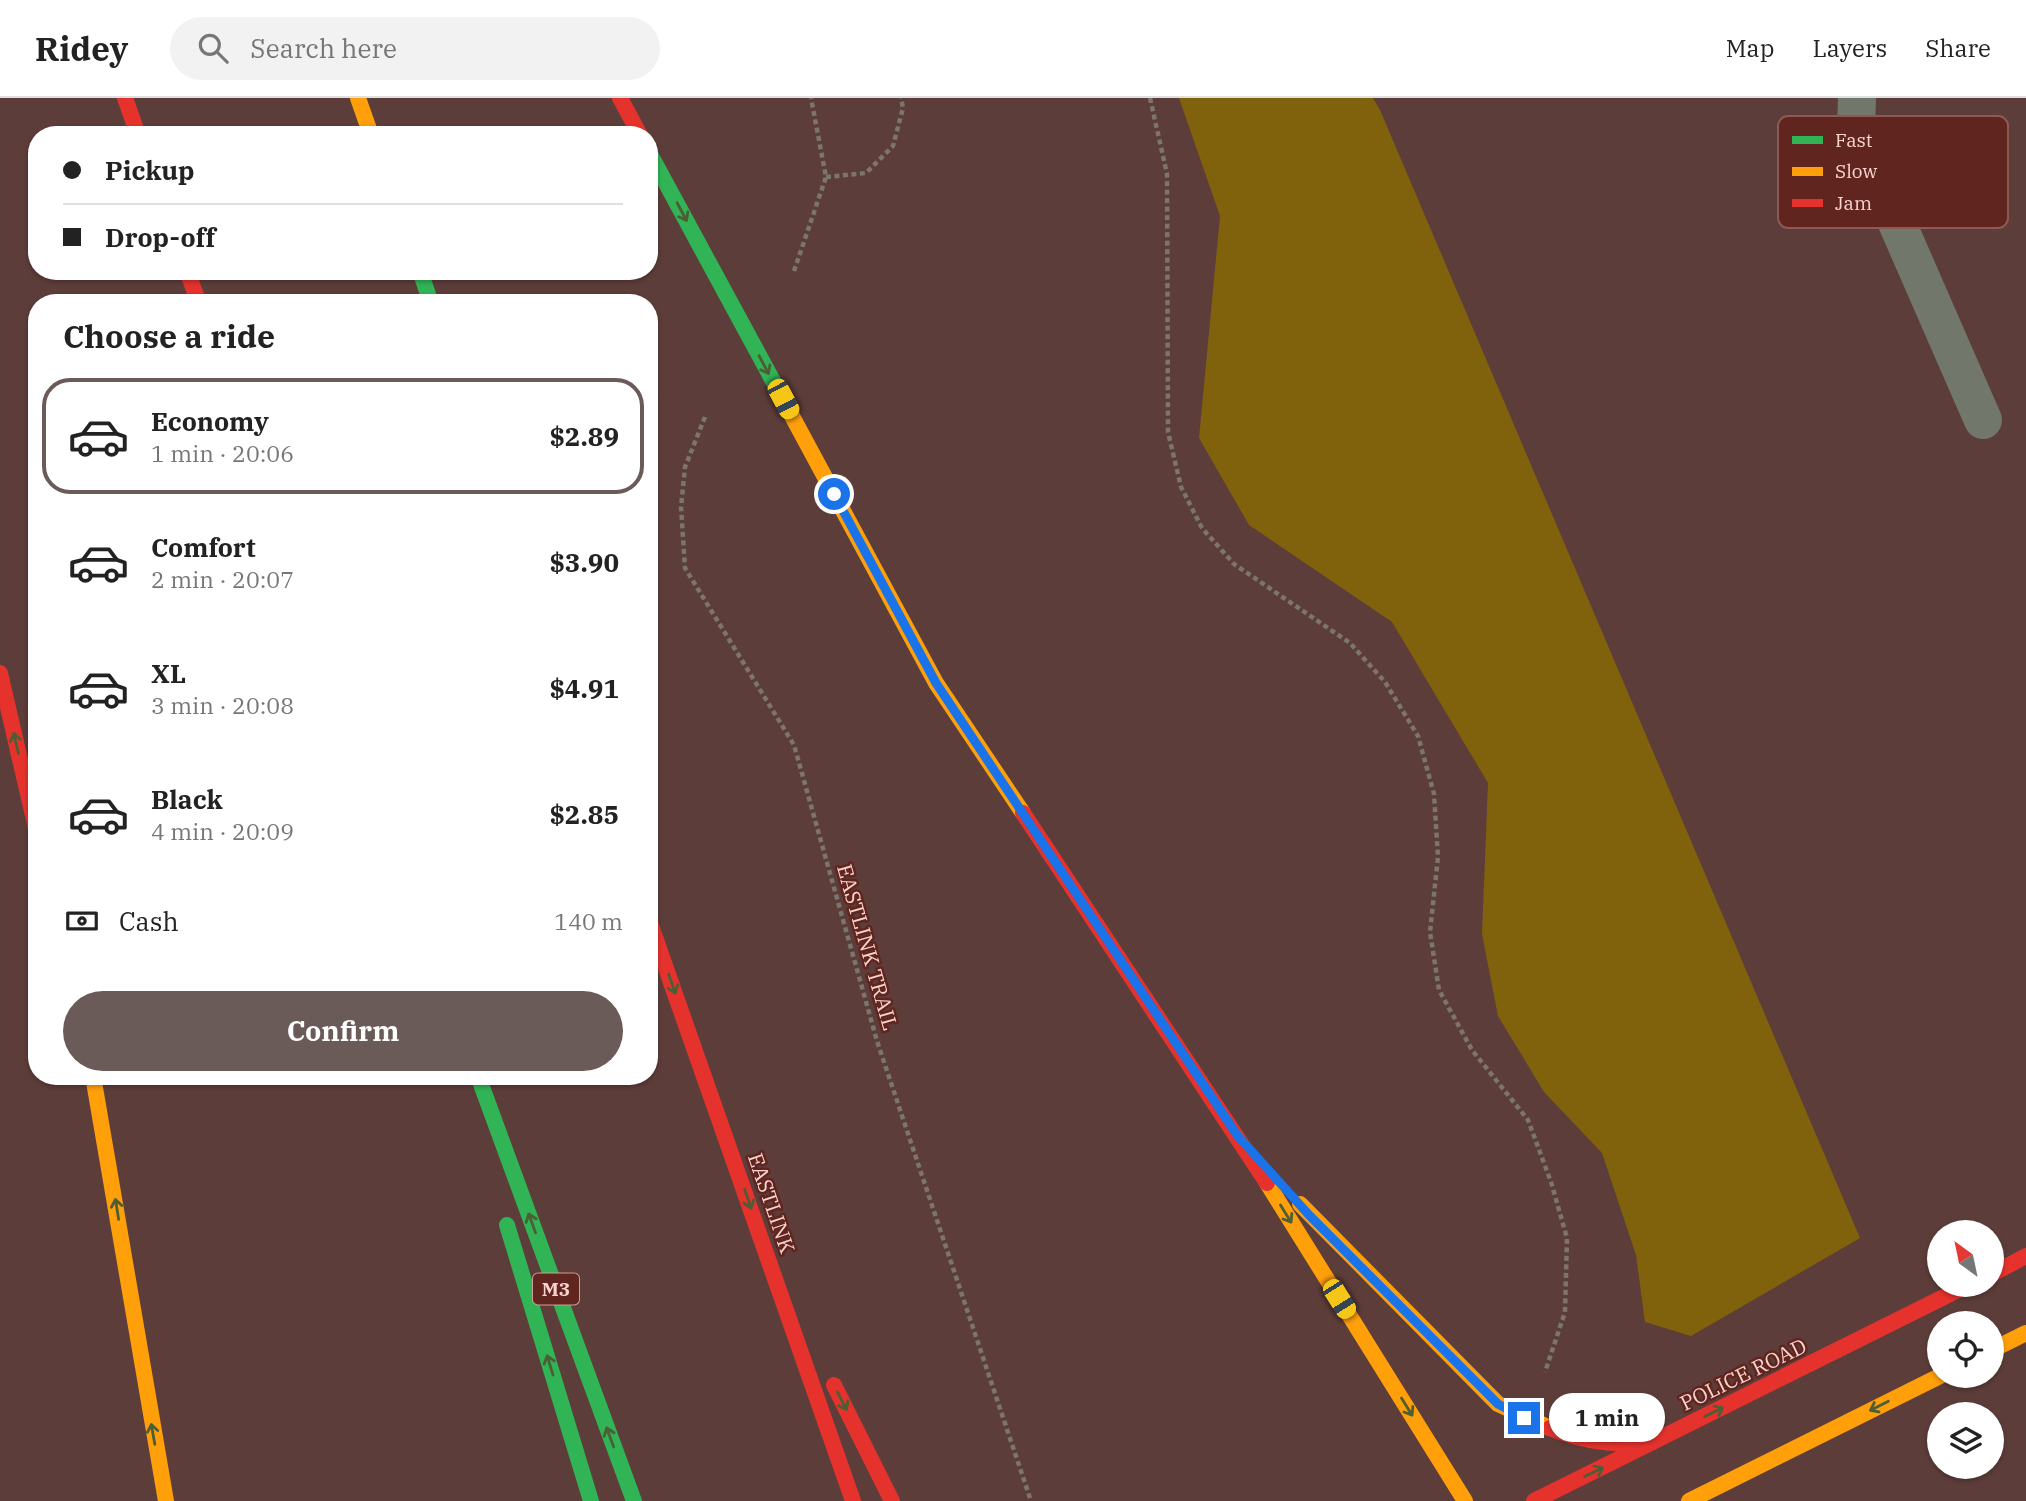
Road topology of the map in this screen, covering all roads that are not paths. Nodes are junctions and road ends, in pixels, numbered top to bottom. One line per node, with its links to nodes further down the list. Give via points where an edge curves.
1 (125, 98): 6 (main road)
2 (358, 98): 7 (main road)
3 (620, 98): 8 (main road)
4 (1857, 98): 5 (street)
5 (1856, 116)
6 (135, 126)
7 (368, 126)
8 (635, 126)
9 (658, 169): 17 (main road, one-way to 17, via 936,683)
10 (1899, 228): 11 (street)
11 (1983, 420)
12 (0, 673): 13 (main road, one-way to 12)
13 (28, 794)
14 (658, 945): 19 (main road, EASTLINK, one-way to 19)
15 (95, 1085): 29 (main road, one-way to 15)
16 (481, 1085): 31 (main road, M3, one-way to 16)
17 (1237, 1135): 28 (main road, via 1309,1215 1498,1404 1584,1440 1629,1447); 34 (main road, one-way to 34)
18 (502, 1209): 30 (main road, one-way to 18)
19 (767, 1252): 25 (main road); 32 (main road, EASTLINK)
20 (2026, 1256): 21 (main road)
21 (2004, 1267)
22 (1943, 1297): 28 (main road, POLICE ROAD, one-way to 22)
23 (2026, 1333): 24 (main road)
24 (2004, 1344)
25 (817, 1352)
26 (830, 1377): 33 (main road, one-way to 33)
27 (1927, 1382): 36 (main road, one-way to 36)
28 (1653, 1442): 35 (main road, POLICE ROAD, one-way to 28)
29 (166, 1501)
30 (591, 1501)
31 (634, 1501)
32 (853, 1501)
33 (892, 1501)
34 (1465, 1501)
35 (1534, 1501)
36 (1689, 1501)

